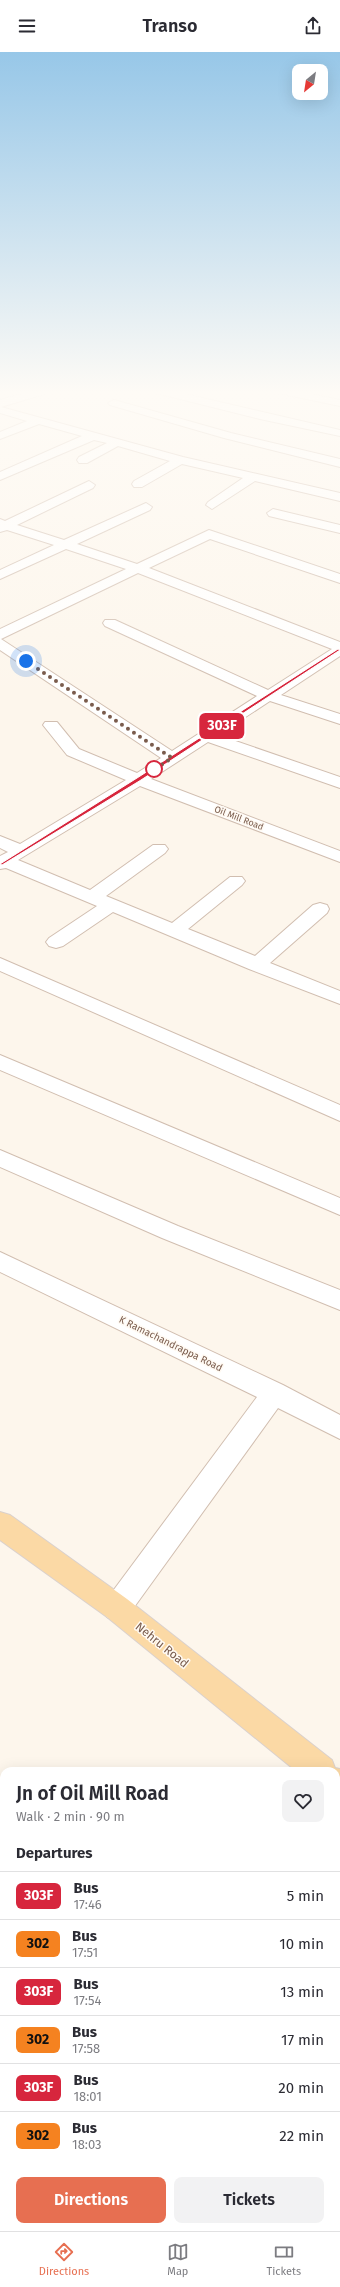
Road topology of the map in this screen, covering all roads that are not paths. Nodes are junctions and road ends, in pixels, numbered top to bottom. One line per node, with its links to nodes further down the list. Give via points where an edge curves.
1 (74, 492): 8 (street)
2 (231, 492): 5 (street)
3 (315, 492): 4 (street)
4 (340, 497)
5 (212, 505)
6 (146, 507): 10 (street)
7 (273, 513): 9 (street)
8 (2, 525): 10 (street)
9 (340, 529)
10 (67, 546): 11 (street); 12 (street)
11 (139, 569): 13 (street, via 209,534); 15 (street); 17 (street)
12 (0, 575)
13 (340, 579)
14 (110, 623): 19 (street)
15 (0, 634)
16 (0, 643): 23 (street)
17 (340, 647)
18 (340, 650): 19 (street)
19 (269, 696): 20 (street); 22 (street)
20 (340, 719)
21 (51, 725): 24 (street, Oil Mill Road, via 73,752)
22 (206, 736): 23 (street); 25 (street)
23 (172, 758): 24 (street)
24 (139, 779): 28 (street); 29 (street, Oil Mill Road)
25 (340, 783)
26 (0, 841): 28 (street)
27 (159, 849): 32 (street)
28 (20, 851): 30 (street)
29 (340, 857)
30 (2, 862): 32 (street)
31 (236, 881): 35 (street)
32 (92, 897): 33 (street)
33 (112, 904): 35 (street); 36 (street)
34 (320, 909): 38 (street)
35 (175, 930): 38 (street)
36 (56, 942)
37 (0, 964): 41 (street)
38 (256, 964): 39 (street)
39 (340, 998)
40 (0, 1062): 43 (street)
41 (340, 1114)
42 (0, 1158): 45 (street, via 170,1232)
43 (340, 1206)
44 (0, 1261): 46 (street, K Ramachandrappa Road)
45 (340, 1300)
46 (274, 1393): 47 (street, K Ramachandrappa Road); 49 (street)
47 (340, 1428)
48 (0, 1524): 49 (main road, Nehru Road)
49 (117, 1608): 50 (main road, Nehru Road)
50 (316, 1767)

